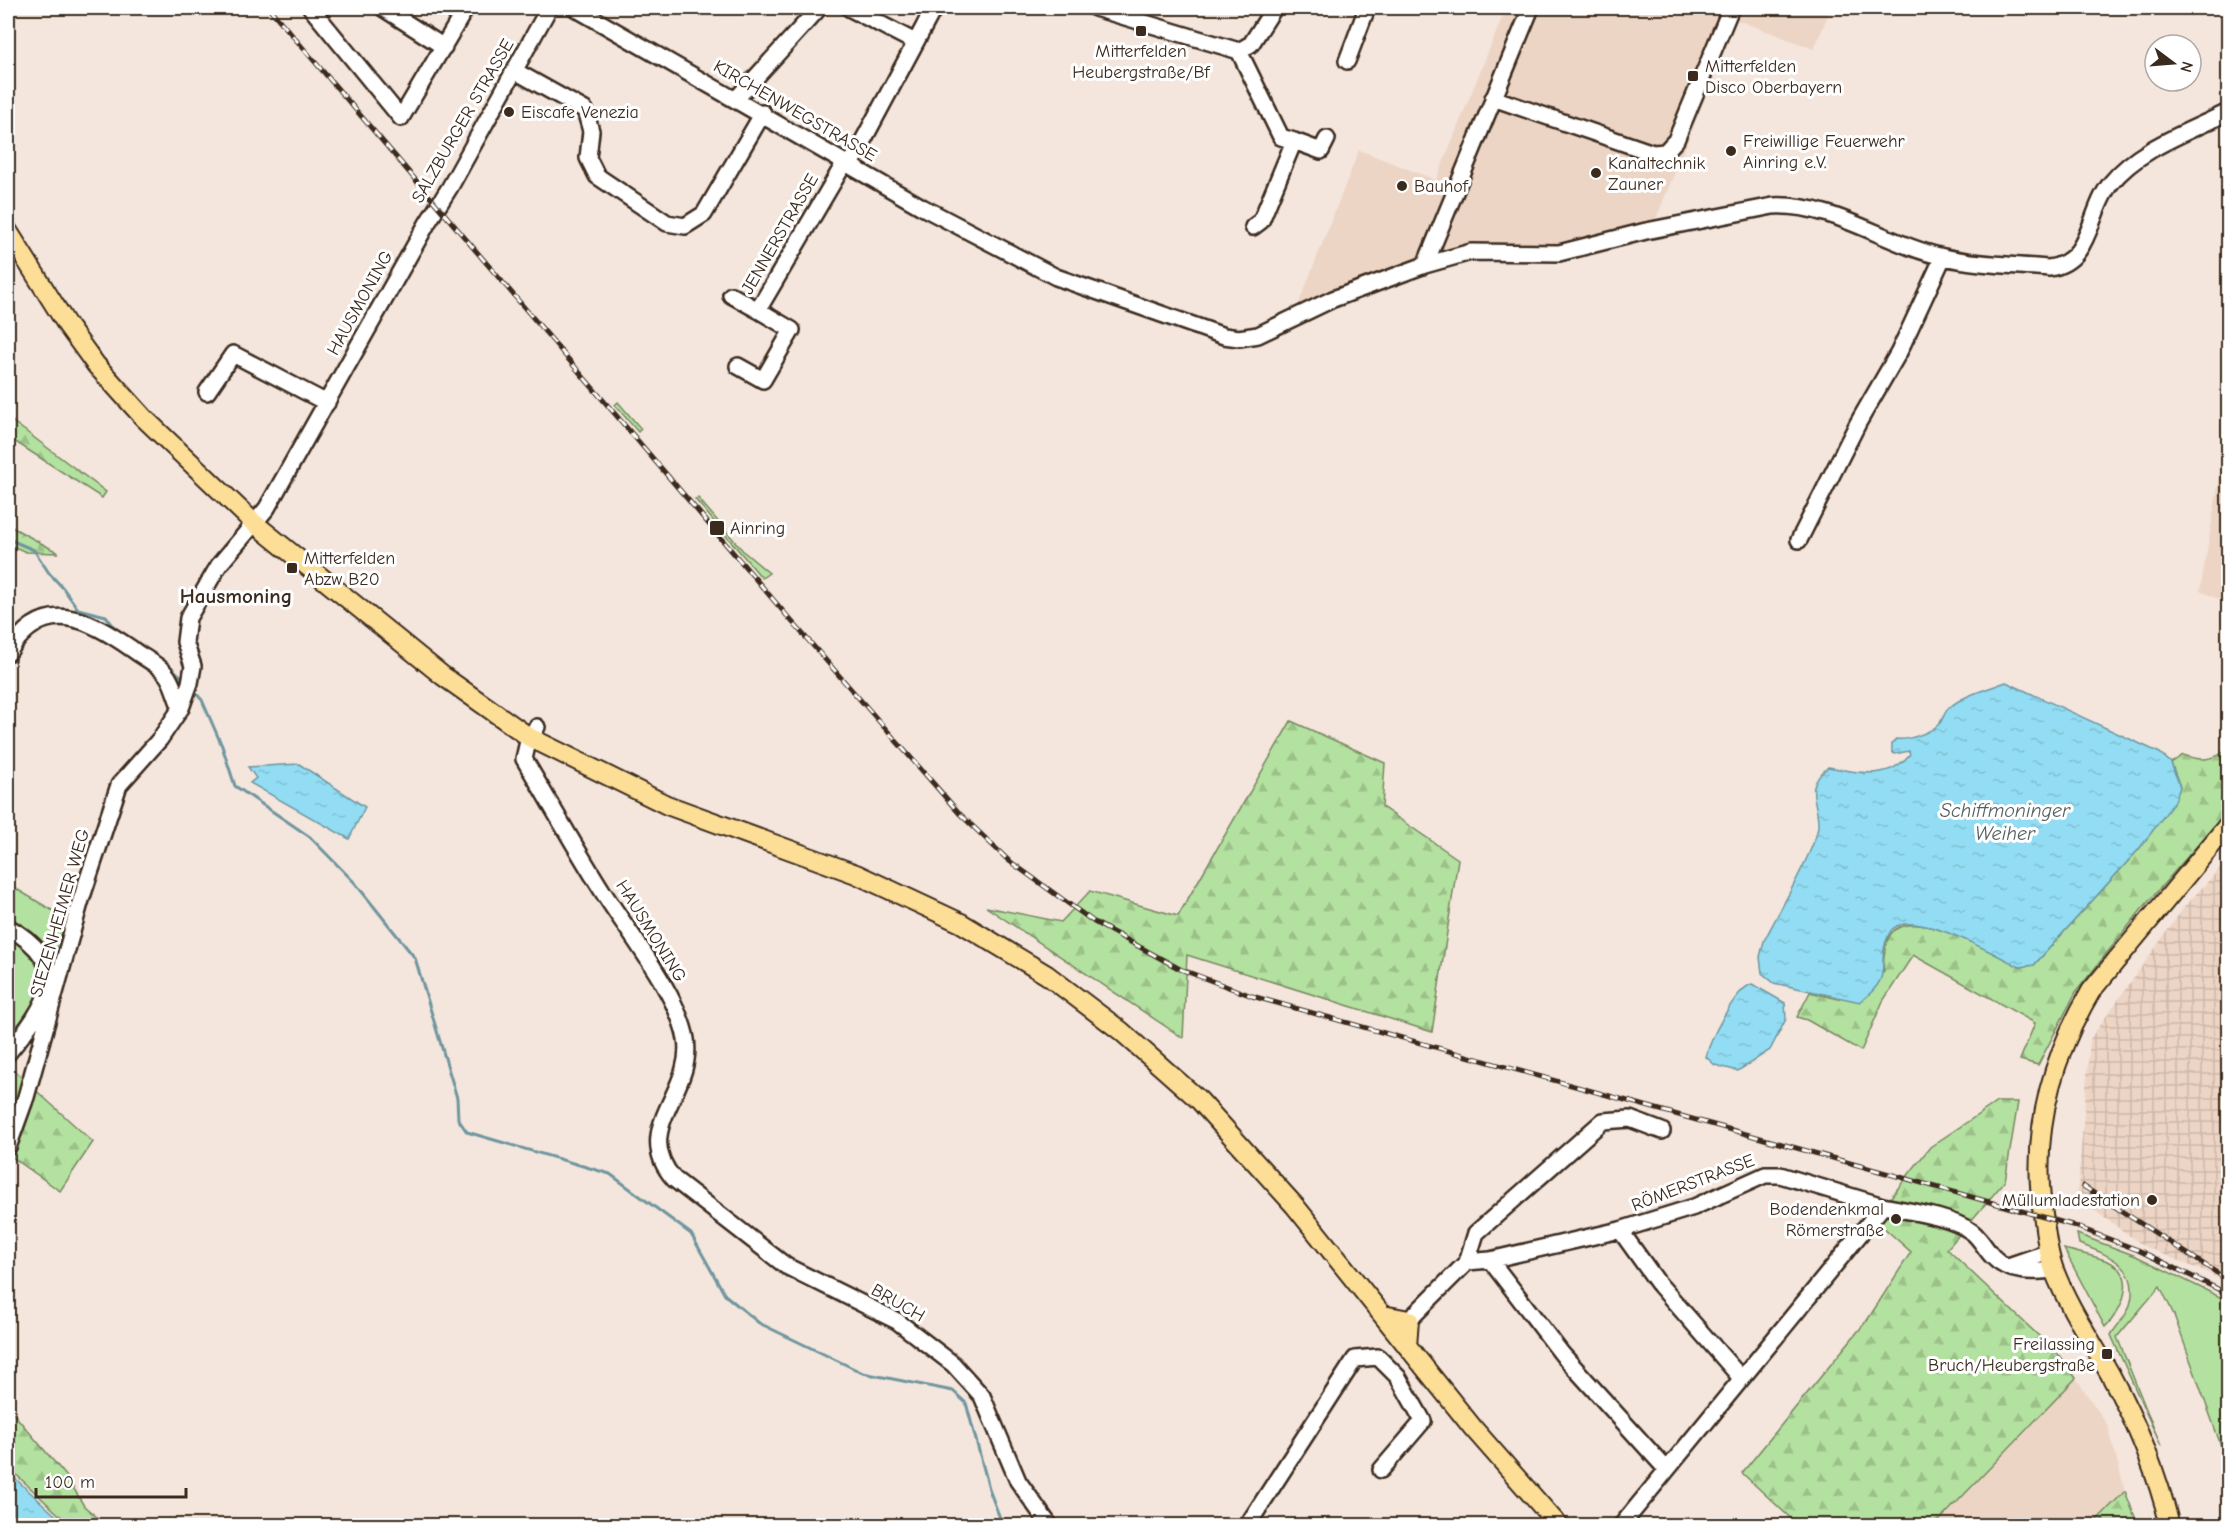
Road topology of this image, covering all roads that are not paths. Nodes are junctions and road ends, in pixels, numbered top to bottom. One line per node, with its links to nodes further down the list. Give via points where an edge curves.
1 (311, 8): 15 (street, via 401,118)
2 (383, 8): 15 (street)
3 (466, 8): 15 (street)
4 (549, 8): 18 (street, SALZBURGER STRASSE)
5 (575, 8): 19 (street, KIRCHENWEGSTRASSE)
6 (819, 8): 19 (street)
7 (849, 8): 14 (street)
8 (934, 8): 14 (street, JENNERSTRASSE)
9 (1095, 8): 16 (street)
10 (1274, 8): 16 (street, via 1251,44)
11 (1367, 8): 17 (street)
12 (1531, 8): 20 (street)
13 (1731, 8): 20 (street, via 1676,140 1660,154)
14 (915, 42): 25 (street, JENNERSTRASSE)
15 (444, 47)
16 (1239, 51): 24 (street, via 1281,137)
17 (1347, 61)
18 (515, 71): 22 (street, via 585,110 591,131 588,158 597,176 667,224 685,226 704,214); 26 (street, SALZBURGER STRASSE)
19 (737, 98): 22 (street, KIRCHENWEGSTRASSE)
20 (1493, 98): 30 (street)
21 (2229, 112): 29 (street, KIRCHENWEGSTRASSE, via 2124,169 2104,195 2078,254 2059,267)
22 (763, 113): 25 (street, KIRCHENWEGSTRASSE)
23 (1327, 139): 24 (street, via 1321,151)
24 (1294, 141): 27 (street, via 1261,221)
25 (848, 163): 30 (street, KIRCHENWEGSTRASSE, via 1056,277 1202,330 1239,338 1258,335 1333,299); 32 (street, JENNERSTRASSE)
26 (428, 222): 35 (street, HAUSMONING)
27 (1253, 227)
28 (8, 231): 36 (main road, via 96,365 144,418)
29 (1943, 257): 30 (street, KIRCHENWEGSTRASSE, via 1821,212 1788,205 1755,208 1559,253 1485,250); 37 (street, via 1904,344 1858,423)
30 (1425, 265)
31 (731, 295): 32 (street)
32 (758, 310): 33 (street, JENNERSTRASSE, via 792,330 763,380)
33 (738, 366)
34 (207, 392): 35 (street, via 233,354)
35 (327, 403): 36 (street, HAUSMONING)
36 (254, 523): 39 (street, via 219,565 188,618 185,642 193,666); 40 (main road, via 414,655)
37 (1800, 540)
38 (8, 653): 39 (street, via 25,630 41,620 72,617 107,632 166,674)
39 (186, 695): 43 (street, SIEZENHEIMER WEG, via 160,740 119,785)
40 (533, 732): 48 (street, HAUSMONING, via 525,759 589,870 674,1002 686,1039 682,1077 657,1144); 54 (main road, via 667,805 856,874 961,923 1047,975 1199,1100 1295,1206)
41 (2229, 825): 52 (main road, via 2091,991 2073,1021 2043,1112 2039,1152 2039,1183)
42 (8, 927): 44 (street, via 27,940)
43 (66, 959): 44 (street); 47 (street, SIEZENHEIMER WEG)
44 (45, 961): 45 (street, via 50,976 45,999)
45 (8, 1053)
46 (1662, 1131): 53 (street, via 1630,1119 1603,1121 1476,1233)
47 (8, 1147)
48 (666, 1170): 60 (street, BRUCH, via 786,1266 897,1321 953,1364 982,1396 1018,1480)
49 (1883, 1206): 50 (street, RÖMERSTRASSE, via 1779,1175 1765,1175 1694,1207); 52 (street, RÖMERSTRASSE, via 1955,1223 1972,1232 2005,1267); 57 (street)
50 (1620, 1230): 51 (street, RÖMERSTRASSE); 57 (street, RÖMERSTRASSE, via 1658,1283)
51 (1490, 1260): 53 (street, RÖMERSTRASSE); 58 (street, via 1562,1354)
52 (2051, 1261): 64 (main road, via 2142,1438)
53 (1467, 1262): 55 (street)
54 (1383, 1315): 55 (main road); 56 (main road)
55 (1408, 1320): 56 (main road)
56 (1407, 1346): 62 (main road)
57 (1741, 1378): 58 (street)
58 (1666, 1469): 63 (street)
59 (1381, 1470): 61 (street, via 1423,1422 1398,1377 1378,1357 1355,1359)
60 (1050, 1526)
61 (1247, 1526)
62 (1559, 1526)
63 (1621, 1526)
64 (2170, 1526)

